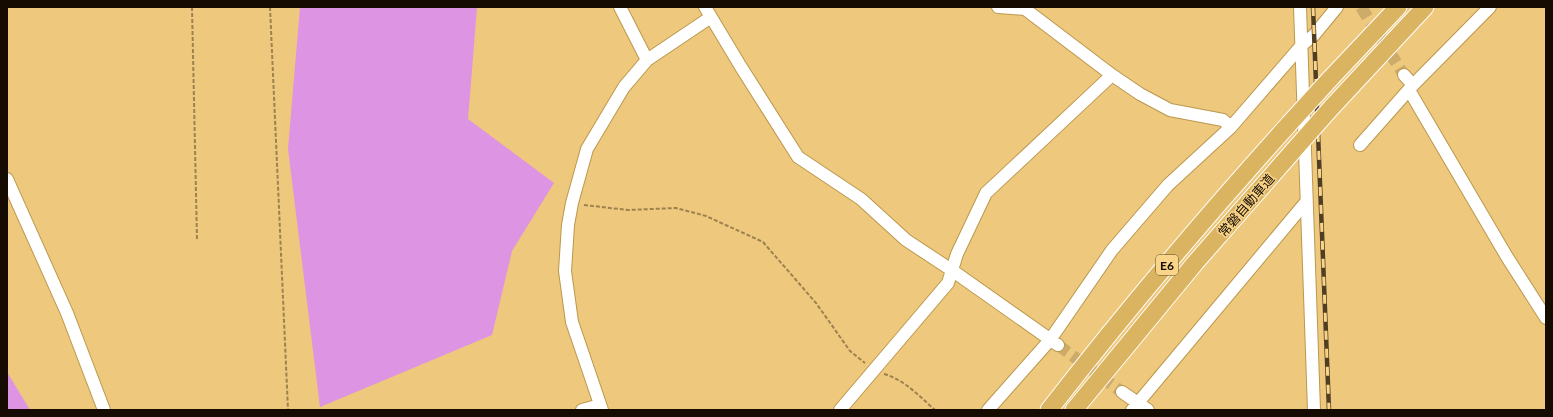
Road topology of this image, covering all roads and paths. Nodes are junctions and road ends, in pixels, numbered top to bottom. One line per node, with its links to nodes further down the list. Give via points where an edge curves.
1 (192, 7): 21 (path)
2 (270, 7): 30 (path)
3 (620, 7): 12 (street)
4 (998, 7): 14 (street, via 1025,9)
5 (1300, 7): 11 (street)
6 (1337, 7): 11 (street, via 1314,35)
7 (1398, 7): 35 (highway, 常磐自動車道 / E6, bridge, via 1289,124 1184,245)
8 (1425, 7): 36 (highway, 常磐自動車道 / E6, bridge, via 1331,108 1195,263)
9 (1490, 7): 15 (street)
10 (708, 12): 12 (street); 22 (street, via 798,157 861,198 906,240)
11 (1302, 45): 16 (street); 19 (street)
12 (647, 60): 20 (street, via 624,87 587,149)
13 (1404, 75): 15 (street)
14 (1112, 76): 16 (street, via 1170,110 1223,120); 22 (street, via 986,194 958,254)
15 (1411, 87): 17 (street); 23 (street, via 1507,256)
16 (1232, 127): 24 (street, via 1168,185 1112,250)
17 (1360, 146)
18 (7, 179): 29 (street, via 67,313)
19 (1306, 202): 27 (street); 38 (street)
20 (572, 203): 25 (path, via 628,210 676,208 706,216 763,242 816,303 850,351); 28 (street, via 565,271 572,322)
21 (197, 240)
22 (953, 271): 24 (street); 25 (street, via 948,283)
23 (1546, 318)
24 (1054, 343): 34 (street)
25 (875, 371): 32 (street); 33 (path, via 892,376 910,387)
26 (1122, 392): 27 (street)
27 (1134, 406): 37 (street)
28 (601, 408): 31 (street)
29 (104, 410)
30 (288, 410)
31 (582, 410)
32 (840, 410)
33 (935, 410)
34 (988, 410)
35 (1048, 410)
36 (1074, 410)
37 (1148, 410)
38 (1314, 410)

